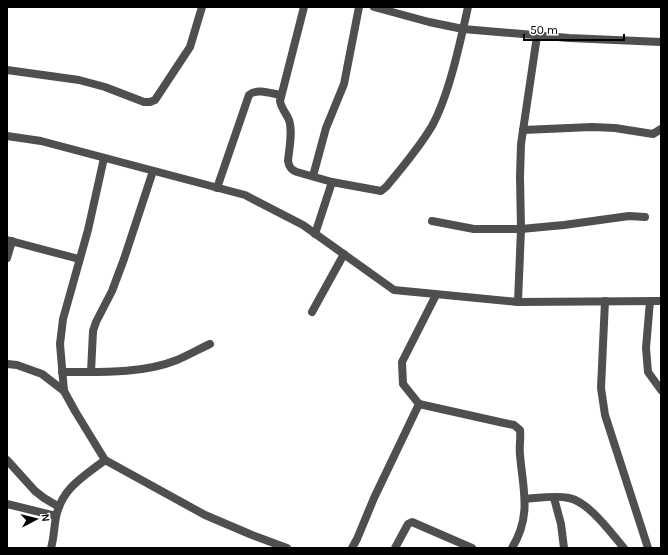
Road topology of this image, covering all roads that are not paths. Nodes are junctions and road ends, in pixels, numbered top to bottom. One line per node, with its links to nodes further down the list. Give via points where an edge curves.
1 (202, 7): 11 (street, via 190,47 155,100 150,102 78,80)
2 (304, 7): 12 (street)
3 (359, 7): 18 (street, via 344,84 326,128)
4 (374, 7): 7 (street)
5 (407, 7): 7 (street)
6 (468, 7): 8 (street)
7 (405, 16): 8 (street)
8 (463, 29): 9 (street); 19 (street, via 449,80 432,126 386,188 381,191)
9 (537, 36): 10 (street); 14 (street)
10 (661, 42)
11 (7, 70)
12 (280, 95): 18 (street, via 281,107 290,127 289,166 292,170); 20 (street, via 258,91 249,95)
13 (661, 129): 14 (street, via 653,134 592,127)
14 (523, 130): 23 (street, via 520,177)
15 (7, 136): 16 (street, via 42,141)
16 (104, 158): 17 (street); 28 (street)
17 (153, 170): 20 (street); 38 (street, via 124,259 93,331)
18 (314, 176): 19 (street)
19 (332, 182): 24 (street)
20 (217, 188): 24 (street, via 245,195)
21 (645, 217): 23 (street, via 629,216)
22 (432, 221): 23 (street, via 474,229)
23 (522, 229): 33 (street)
24 (316, 234): 26 (street)
25 (10, 241): 27 (street); 28 (street)
26 (344, 254): 29 (street, via 394,290); 34 (street)
27 (7, 258)
28 (79, 259): 37 (street, via 63,319 60,344)
29 (436, 295): 33 (street); 41 (street, via 402,362 403,384)
30 (605, 301): 31 (street); 33 (street); 57 (street, via 601,388 605,415)
31 (650, 301): 32 (street); 39 (street, via 646,348 648,372)
32 (661, 301)
33 (518, 302)
34 (312, 312)
35 (210, 344): 38 (street, via 177,360 155,366)
36 (7, 364): 40 (street, via 42,374)
37 (62, 372): 38 (street); 40 (street)
38 (91, 372)
39 (661, 390)
40 (64, 391): 43 (street)
41 (419, 404): 45 (street, via 504,423 520,430); 51 (street)
42 (7, 460): 47 (street, via 35,491)
43 (105, 460): 47 (street, via 73,485 64,495); 50 (street, via 205,515)
44 (554, 498): 45 (street); 55 (street); 56 (street, via 570,498 579,502)
45 (525, 499): 54 (street, via 524,515)
46 (7, 504): 48 (street)
47 (60, 507): 48 (street)
48 (56, 516): 49 (street)
49 (51, 548)
50 (287, 548)
51 (352, 548)
52 (395, 548): 53 (street, via 408,524 412,522)
53 (472, 548)
54 (512, 548)
55 (564, 548)
56 (624, 548)
57 (648, 548)

